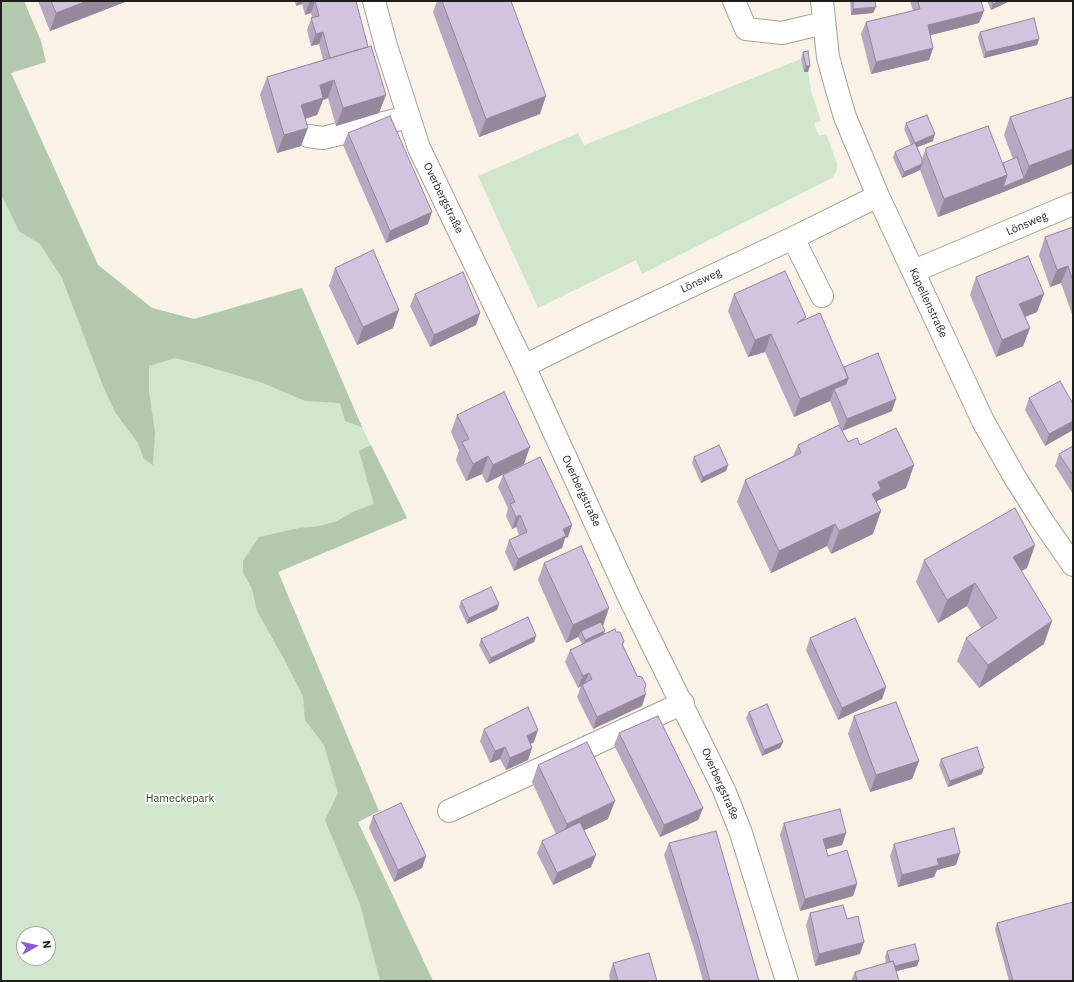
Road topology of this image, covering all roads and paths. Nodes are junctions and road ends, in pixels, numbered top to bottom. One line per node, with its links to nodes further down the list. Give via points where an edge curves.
1 (374, 1): 5 (street, Overbergstraße)
2 (734, 1): 4 (street, via 746,29 782,33)
3 (822, 1): 4 (street, Kapellenstraße)
4 (824, 23): 7 (street, Kapellenstraße, via 828,57 845,117)
5 (408, 117): 6 (street, via 323,138); 12 (street, Overbergstraße, via 419,148)
6 (308, 136)
7 (878, 196): 9 (street, Lönsweg); 10 (street, Kapellenstraße)
8 (1073, 204): 10 (street, Lönsweg)
9 (793, 238): 11 (street); 12 (street, Lönsweg)
10 (914, 271): 13 (street, Kapellenstraße, via 983,421 1022,489)
11 (822, 296)
12 (524, 366): 14 (street, Overbergstraße, via 629,597)
13 (1073, 565)
14 (682, 703): 15 (street); 16 (street, Overbergstraße, via 724,790 738,826)
15 (449, 811)
16 (787, 981)

